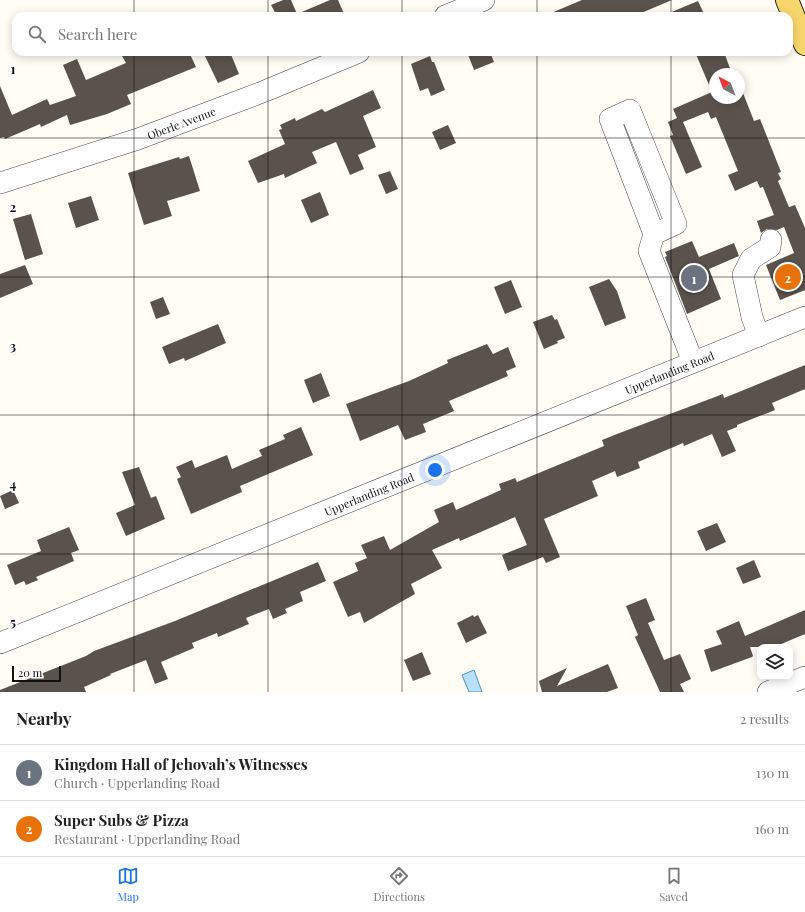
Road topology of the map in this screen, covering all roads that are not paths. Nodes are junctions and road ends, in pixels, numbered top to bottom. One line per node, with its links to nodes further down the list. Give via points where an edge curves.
1 (484, 0): 3 (street)
2 (787, 0): 4 (main road)
3 (455, 12)
4 (792, 12)
5 (793, 15): 6 (main road)
6 (805, 44)
7 (349, 56): 8 (street, Oberle Avenue, via 138,139)
8 (0, 184)
9 (654, 234): 9 (street, via 676,224 630,110 610,119); 13 (street, via 649,251)
10 (772, 240): 12 (street, via 770,247 751,259 742,275)
11 (805, 317): 12 (street, Upperlanding Road)
12 (759, 336): 13 (street, Upperlanding Road)
13 (693, 362): 14 (street, Upperlanding Road)
14 (0, 643)
15 (805, 677): 16 (street)
16 (768, 692)

